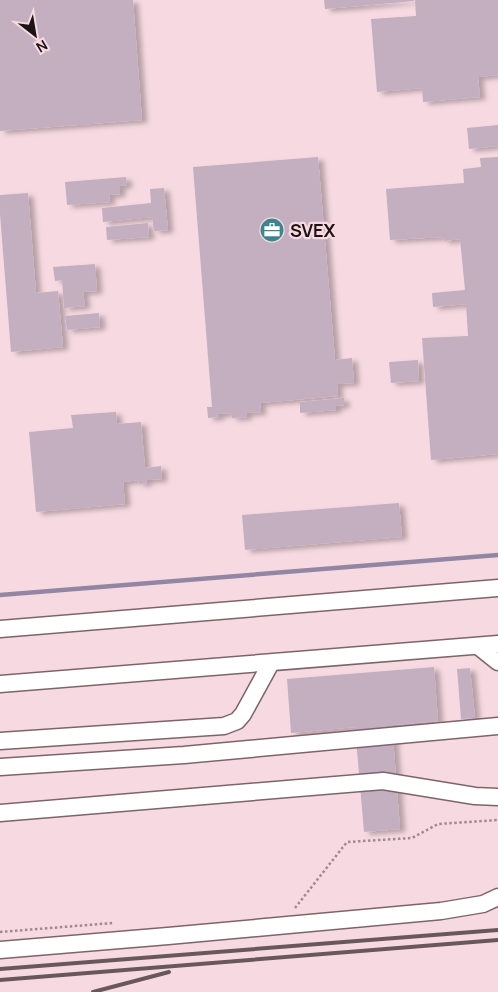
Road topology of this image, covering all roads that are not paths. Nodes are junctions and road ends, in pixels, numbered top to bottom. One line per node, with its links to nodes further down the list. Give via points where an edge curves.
1 (498, 588): 2 (lane)
2 (0, 629)
3 (498, 644): 4 (lane)
4 (478, 646): 5 (lane); 6 (lane)
5 (498, 662)
6 (271, 663): 7 (lane); 9 (lane, via 243,714 237,721 224,726)
7 (0, 684)
8 (498, 726): 10 (lane, via 184,755)
9 (0, 741)
10 (0, 767)
11 (498, 797): 12 (lane, via 383,781)
12 (0, 814)
13 (498, 896): 14 (lane, via 482,904 441,911)
14 (0, 950)

